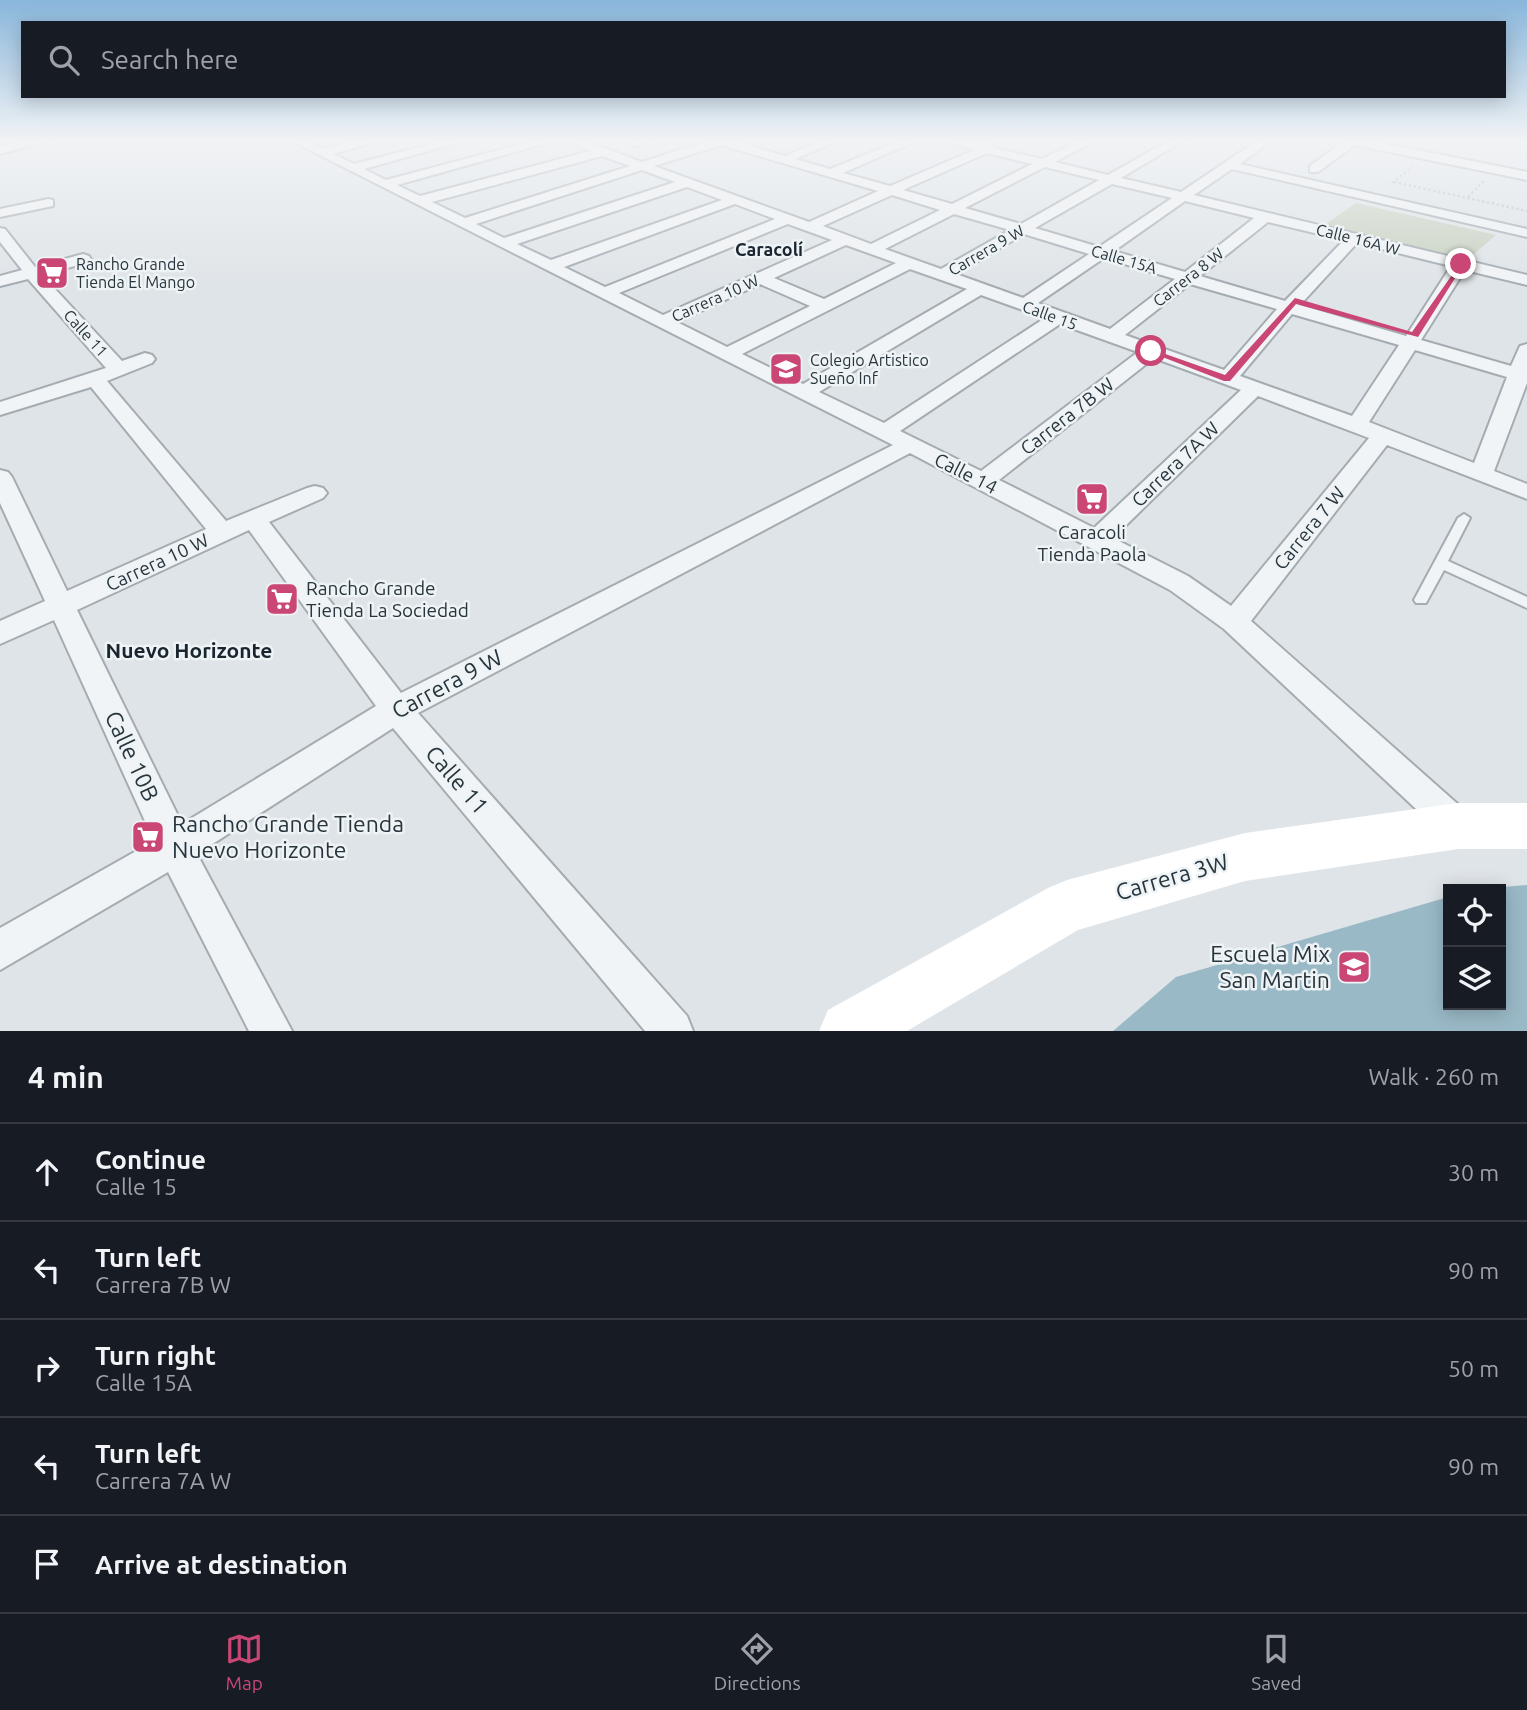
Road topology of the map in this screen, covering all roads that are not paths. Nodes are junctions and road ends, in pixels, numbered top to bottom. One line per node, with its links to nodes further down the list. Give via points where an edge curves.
1 (395, 189): 14 (street, Calle 14)
2 (463, 189): 14 (street)
3 (570, 189): 20 (street)
4 (667, 189): 27 (street)
5 (703, 189): 13 (street, Calle 15)
6 (894, 189): 16 (street, Calle 15A); 21 (street)
7 (992, 189): 16 (street)
8 (1092, 189): 22 (street, Carrera 9 W)
9 (1151, 189): 12 (street, Calle 16A W)
10 (1195, 189): 12 (street)
11 (1335, 189): 24 (street)
12 (1183, 197): 18 (street, Calle 16A W); 29 (street)
13 (734, 200): 19 (street, Calle 15); 33 (street)
14 (419, 201): 20 (street, Calle 14)
15 (48, 203): 17 (street)
16 (956, 207): 22 (street, Calle 15A); 28 (street)
17 (0, 213)
18 (1265, 217): 25 (street, Calle 16A W); 36 (street, Carrera 8 W)
19 (787, 219): 21 (street, Calle 15); 41 (street)
20 (464, 223): 27 (street, Calle 14)
21 (808, 227): 26 (street, Calle 15)
22 (1026, 227): 29 (street, Calle 15A); 35 (street, Carrera 9 W)
23 (0, 232): 34 (street, Calle 11)
24 (1527, 233)
25 (1354, 238): 32 (street, Calle 16A W); 42 (street)
26 (845, 240): 28 (street, Calle 15); 37 (street, Carrera 10 W)
27 (503, 243): 33 (street, Calle 14)
28 (870, 250): 31 (street, Calle 15)
29 (1105, 250): 36 (street, Calle 15A); 43 (street)
30 (83, 259): 34 (street)
31 (909, 263): 35 (street, Calle 15); 44 (street)
32 (1461, 264): 38 (street, Calle 16A W); 48 (street)
33 (550, 266): 41 (street, Calle 14)
34 (32, 273): 39 (street); 53 (street, Calle 11)
35 (942, 275): 40 (street, Calle 15)
36 (1191, 275): 42 (street, Calle 15A); 47 (street, Carrera 8 W)
37 (760, 278): 44 (street); 46 (street, Carrera 10 W)
38 (1527, 280)
39 (0, 281)
40 (978, 289): 43 (street, Calle 15); 57 (street)
41 (605, 293): 46 (street, Calle 14)
42 (1292, 304): 48 (street, Calle 15A); 55 (street)
43 (1024, 305): 45 (street, Calle 15)
44 (826, 306): 50 (street)
45 (1058, 317): 47 (street, Calle 15); 60 (street)
46 (662, 322): 50 (street, Calle 14)
47 (1111, 337): 49 (street, Calle 15)
48 (1412, 339): 52 (street, Calle 15A); 59 (street)
49 (1151, 351): 55 (street, Calle 15); 65 (street, Carrera 7B W)
50 (727, 354): 57 (street, Calle 14)
51 (145, 359): 53 (street)
52 (1524, 367): 63 (street)
53 (118, 369): 54 (street)
54 (95, 379): 58 (street); 70 (street, Calle 11)
55 (1227, 379): 56 (street, Calle 15)
56 (1254, 389): 59 (street, Calle 15); 71 (street, Carrera 7A W)
57 (804, 392): 60 (street, Calle 14)
58 (0, 409)
59 (1357, 425): 61 (street, Calle 15)
60 (885, 432): 62 (street, Calle 14)
61 (1384, 435): 63 (street, Calle 15); 76 (street, Carrera 7 W)
62 (909, 445): 65 (street, Calle 14); 78 (street, Carrera 9 W)
63 (1482, 473): 66 (street, Calle 15)
64 (0, 478): 75 (street, Calle 10B)
65 (983, 481): 71 (street, Calle 14)
66 (1527, 492)
67 (316, 493): 69 (street, Carrera 10 W)
68 (1464, 518): 72 (lane)
69 (254, 519): 70 (street, Carrera 10 W); 78 (street, Calle 11)
70 (222, 532): 75 (street, Carrera 10 W)
71 (1096, 540): 76 (street, Calle 14, via 1179,583)
72 (1441, 563): 73 (lane); 74 (lane)
73 (1421, 600)
74 (1527, 603)
75 (61, 607): 77 (street, Carrera 10 W); 81 (street, Calle 10B)
76 (1234, 622): 79 (street, Calle 14)
77 (0, 633)
78 (396, 710): 81 (street, Carrera 9 W); 84 (street, Calle 11)
79 (1458, 825): 80 (street, Carrera 3W); 85 (street, Carrera 3W, via 1245,857 1067,907)
80 (1527, 826)
81 (175, 848): 82 (street, Carrera 9 W); 83 (street, Calle 10B)
82 (0, 950)
83 (271, 1031)
84 (672, 1031)
85 (849, 1031)

